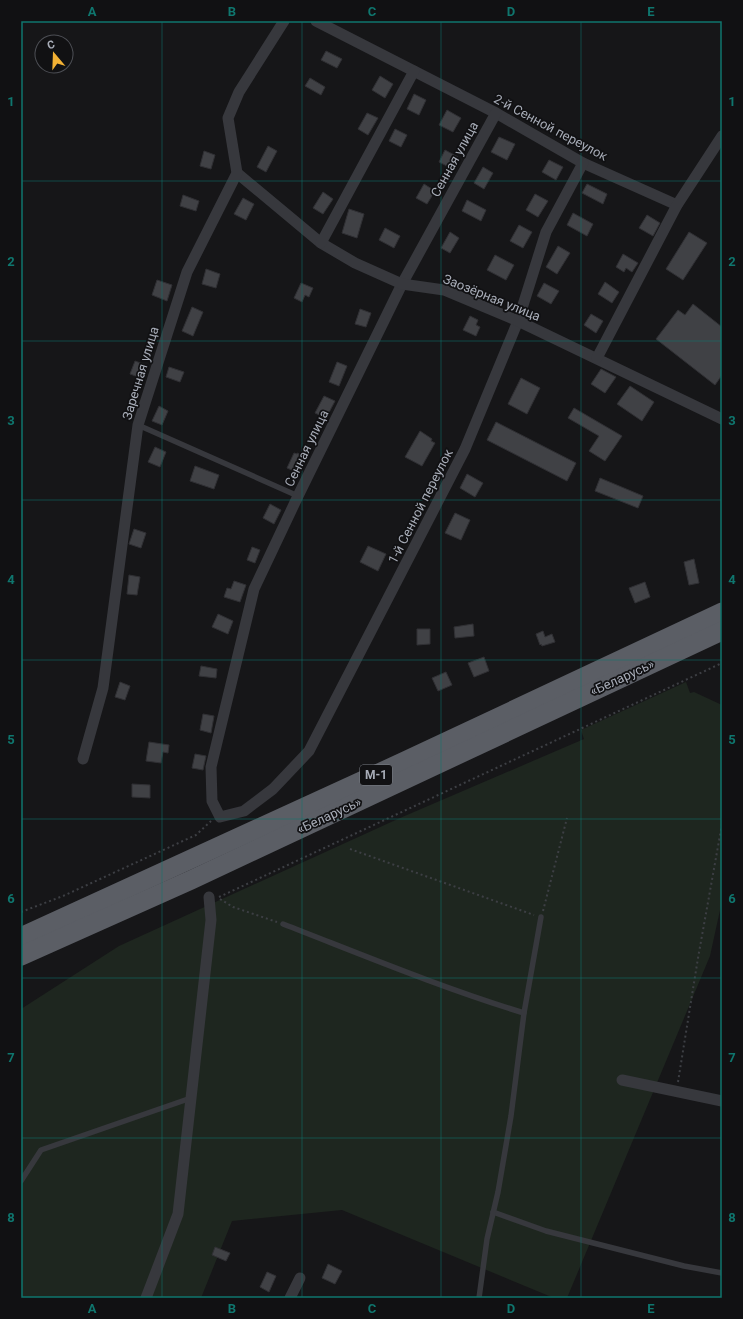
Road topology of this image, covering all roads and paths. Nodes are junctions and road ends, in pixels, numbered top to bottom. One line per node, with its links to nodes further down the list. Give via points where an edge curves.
1 (284, 21): 7 (street, via 239,92 228,118)
2 (316, 21): 3 (street, 2-й Сенной переулок)
3 (414, 71): 4 (street, 2-й Сенной переулок); 9 (street)
4 (496, 113): 6 (street, 2-й Сенной переулок); 10 (street, Сенная улица)
5 (722, 136): 8 (street)
6 (583, 162): 8 (street, 2-й Сенной переулок); 11 (street, 1-й Сенной переулок, via 546,232)
7 (237, 173): 9 (street, Заозёрная улица); 14 (street, Заречная улица, via 187,272)
8 (677, 206): 12 (street)
9 (321, 243): 10 (street, Заозёрная улица, via 355,263)
10 (402, 284): 11 (street, Заозёрная улица, via 444,290); 15 (street, Сенная улица)
11 (518, 321): 12 (street, Заозёрная улица); 20 (street, 1-й Сенной переулок, via 465,449 309,750 273,789 244,811)
12 (597, 358): 13 (street, Заозёрная улица)
13 (722, 419)
14 (138, 425): 15 (lane); 19 (street, Заречная улица, via 103,688)
15 (298, 496): 20 (street, Сенная улица, via 254,589 211,767 212,800)
16 (722, 612): 28 (highway, «Беларусь» / М-1)
17 (722, 631): 29 (highway, «Беларусь» / М-1, via 192,880)
18 (722, 664): 24 (path)
19 (83, 759)
20 (220, 815): 25 (path, via 196,835 63,896)
21 (567, 818): 26 (path)
22 (722, 824): 32 (path)
23 (350, 849): 26 (path)
24 (214, 898): 27 (path); 33 (street)
25 (21, 912)
26 (541, 917): 30 (lane)
27 (284, 924): 30 (lane, via 393,968)
28 (21, 937)
29 (21, 956)
30 (524, 1013): 36 (lane, via 511,1116)
31 (622, 1080): 32 (street)
32 (677, 1091): 34 (street)
33 (191, 1098): 35 (lane, via 41,1150); 39 (street, via 178,1214)
34 (722, 1101)
35 (21, 1181)
36 (493, 1212): 37 (lane, via 546,1231); 41 (lane)
37 (722, 1274)
38 (300, 1278): 40 (street)
39 (146, 1298)
40 (290, 1298)
41 (479, 1298)

